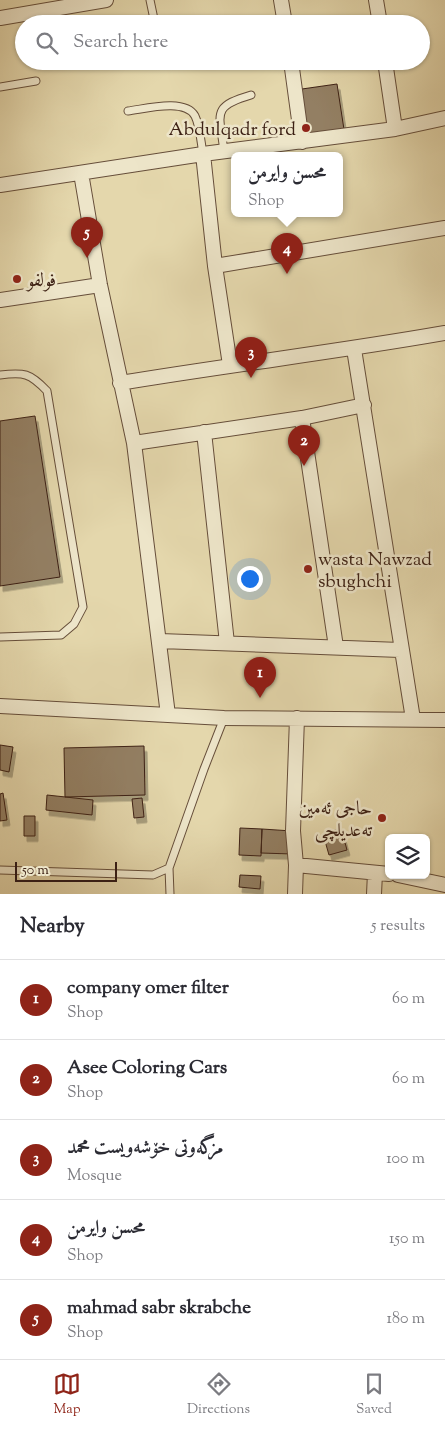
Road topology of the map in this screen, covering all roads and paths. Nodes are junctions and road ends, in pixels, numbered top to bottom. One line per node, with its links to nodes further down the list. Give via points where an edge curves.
1 (106, 0): 6 (street)
2 (150, 0): 7 (lane)
3 (282, 0): 8 (street)
4 (376, 0): 9 (street)
5 (15, 15): 10 (street)
6 (18, 15)
7 (152, 15)
8 (284, 15)
9 (378, 15)
10 (0, 18)
11 (291, 70): 19 (street)
12 (386, 70): 18 (street)
13 (36, 81): 14 (lane)
14 (0, 87)
15 (251, 95): 20 (lane, via 229,101 222,109)
16 (128, 111): 21 (lane, via 178,105 188,109 195,116)
17 (445, 118): 18 (street)
18 (395, 129): 19 (street)
19 (302, 142): 20 (street)
20 (224, 152): 21 (street)
21 (203, 154): 22 (street); 25 (street)
22 (81, 172): 23 (street); 26 (street)
23 (0, 185)
24 (445, 228): 25 (street)
25 (215, 266): 30 (street)
26 (100, 285): 27 (street); 32 (street)
27 (0, 300)
28 (445, 332): 29 (street)
29 (354, 348): 30 (street); 33 (street)
30 (230, 365): 32 (street)
31 (0, 376): 37 (lane, via 20,373 34,377 47,391 84,607 74,624 61,635)
32 (120, 383): 36 (street)
33 (364, 405): 34 (street); 41 (street)
34 (302, 418): 35 (street); 40 (street)
35 (204, 432): 36 (street); 39 (street)
36 (134, 443): 38 (street)
37 (0, 637)
38 (160, 640): 39 (street); 43 (street)
39 (227, 643): 40 (street)
40 (336, 648): 41 (street)
41 (400, 650): 46 (street)
42 (0, 706): 43 (street)
43 (168, 715): 44 (street)
44 (224, 718): 45 (street); 49 (lane)
45 (297, 718): 46 (street); 48 (street, via 293,831)
46 (413, 719): 47 (street)
47 (445, 720)
48 (296, 866): 51 (street); 55 (street)
49 (169, 868): 50 (lane, via 153,875); 54 (lane)
50 (0, 870)
51 (382, 874): 56 (street)
52 (418, 879): 53 (street)
53 (445, 885)
54 (170, 894)
55 (295, 894)
56 (374, 894)

